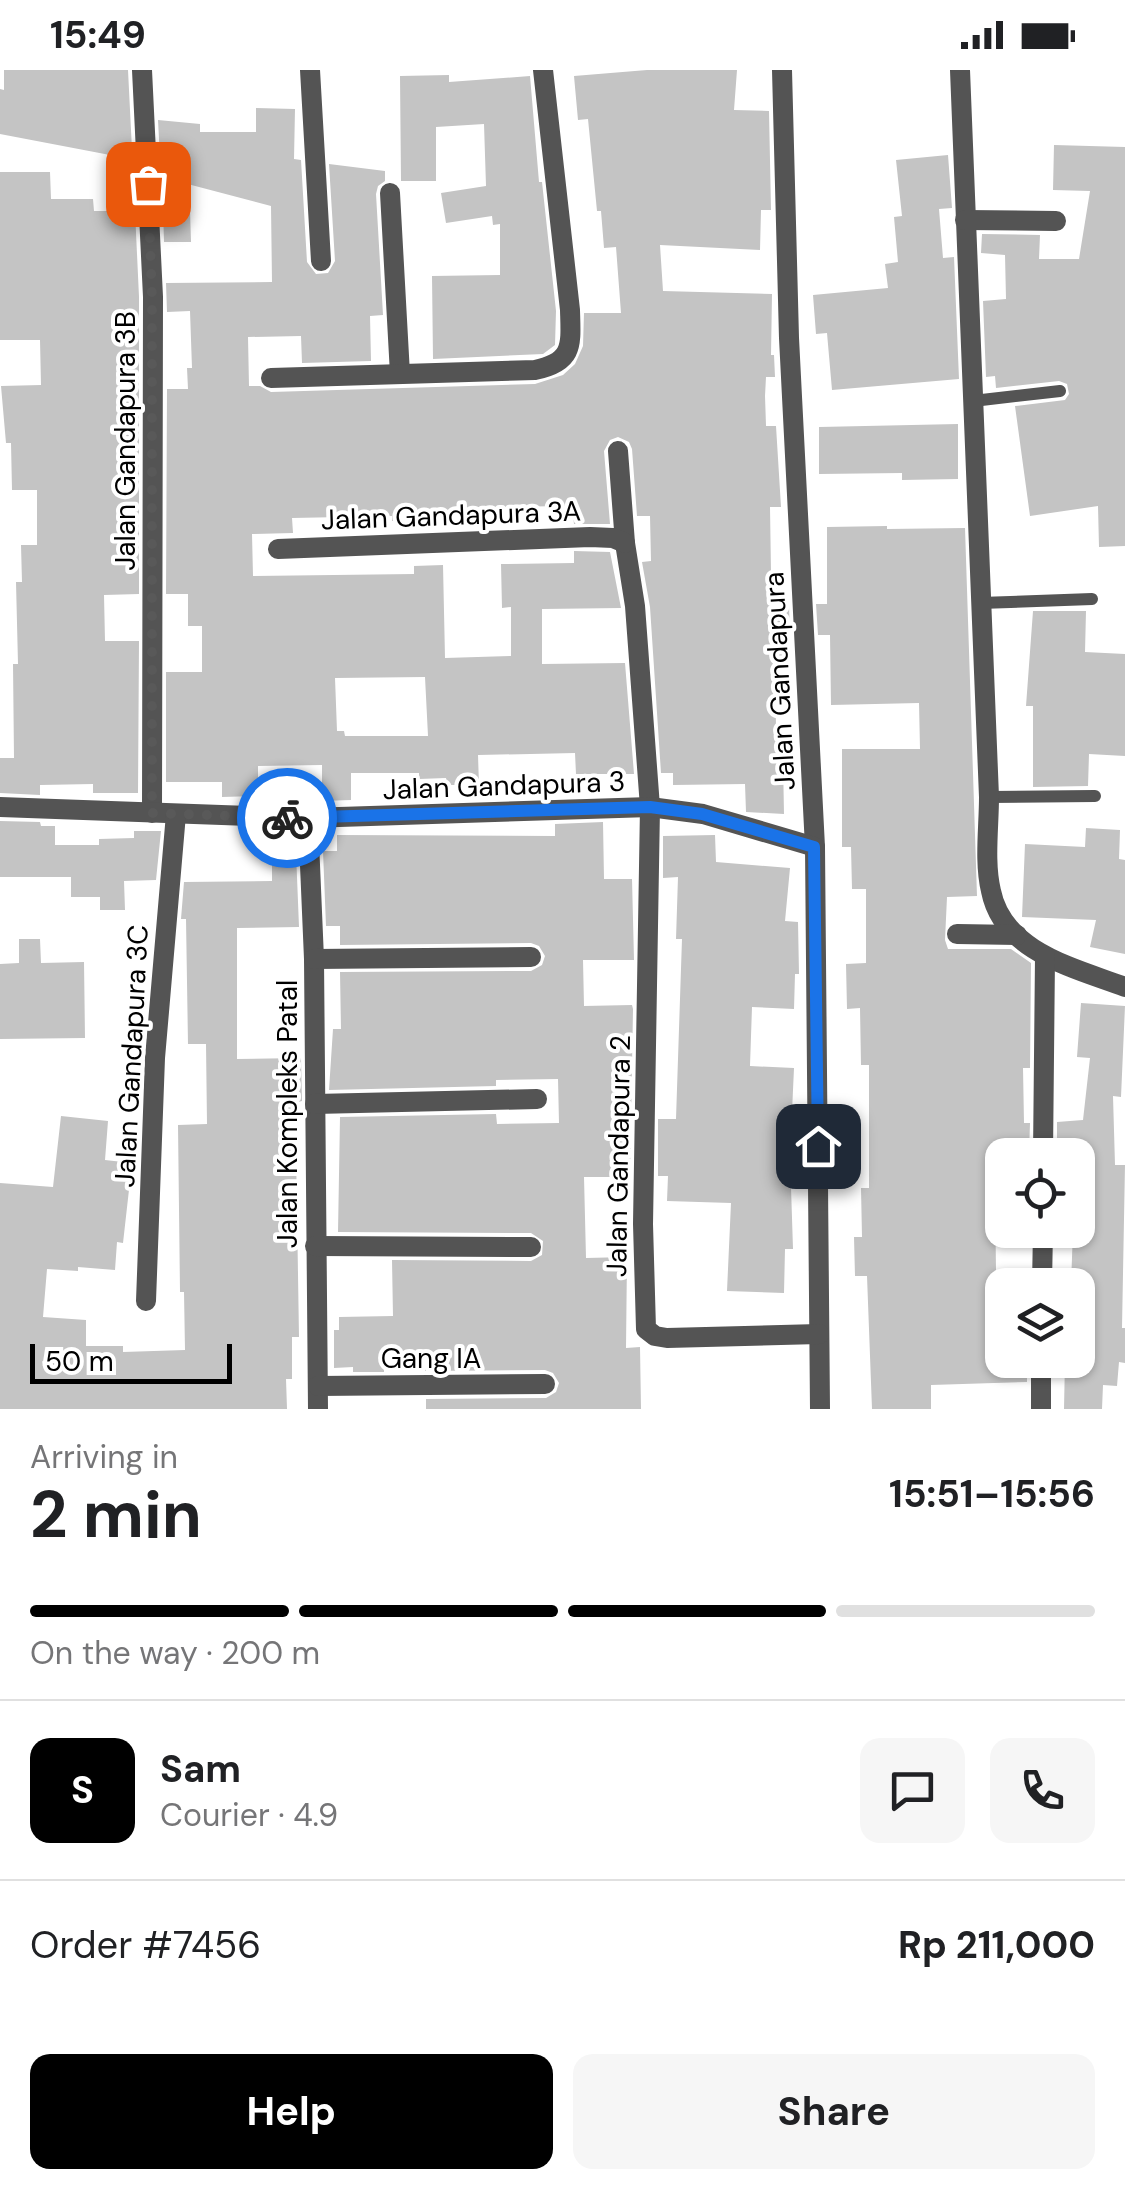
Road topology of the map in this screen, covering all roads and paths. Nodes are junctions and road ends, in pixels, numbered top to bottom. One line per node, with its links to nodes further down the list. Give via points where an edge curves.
1 (142, 70): 23 (street, Jalan Gandapura 3B, via 152,297)
2 (310, 70): 9 (street)
3 (543, 70): 10 (street, via 570,310 568,351 554,366 535,370)
4 (782, 70): 26 (street, Jalan Gandapura)
5 (960, 70): 7 (street)
6 (390, 192): 10 (street)
7 (965, 220): 8 (street); 13 (street)
8 (1056, 221)
9 (321, 260)
10 (400, 374): 11 (street)
11 (271, 378)
12 (1060, 390): 13 (lane)
13 (972, 401): 18 (street)
14 (618, 451): 15 (street, Jalan Gandapura 3)
15 (624, 542): 16 (street, Jalan Gandapura 3A, via 590,536); 22 (street, Jalan Gandapura 3)
16 (278, 549)
17 (1092, 598): 18 (lane)
18 (980, 603): 20 (street)
19 (1096, 796): 20 (lane)
20 (989, 797): 28 (street, via 989,887 1004,924)
21 (0, 806): 23 (street, Jalan Gandapura 3)
22 (650, 807): 25 (street, Jalan Gandapura 3); 26 (street, Jalan Gandapura 3, via 702,814); 39 (street, Jalan Gandapura 2, via 646,1329 667,1338)
23 (152, 813): 24 (street, Jalan Gandapura 3)
24 (176, 814): 25 (street, Jalan Gandapura 3); 38 (street, Jalan Gandapura 3C, via 155,1058)
25 (308, 818): 31 (street, Jalan Kompleks Patal)
26 (814, 847): 39 (street, Jalan Gandapura)
27 (957, 934): 28 (street)
28 (1017, 935): 29 (street)
29 (1046, 957): 32 (street); 35 (street)
30 (530, 958): 31 (street)
31 (314, 959): 34 (street, Jalan Kompleks Patal)
32 (1125, 987)
33 (537, 1099): 34 (street)
34 (315, 1104): 36 (street, Jalan Kompleks Patal)
35 (1043, 1138)
36 (315, 1246): 37 (street); 42 (street, Jalan Kompleks Patal)
37 (531, 1247)
38 (146, 1301)
39 (820, 1334): 44 (street, Jalan Gandapura)
40 (1041, 1378): 45 (street)
41 (545, 1384): 42 (street, Gang IA)
42 (318, 1386): 43 (street, Jalan Kompleks Patal)
43 (318, 1409)
44 (820, 1409)
45 (1041, 1409)

